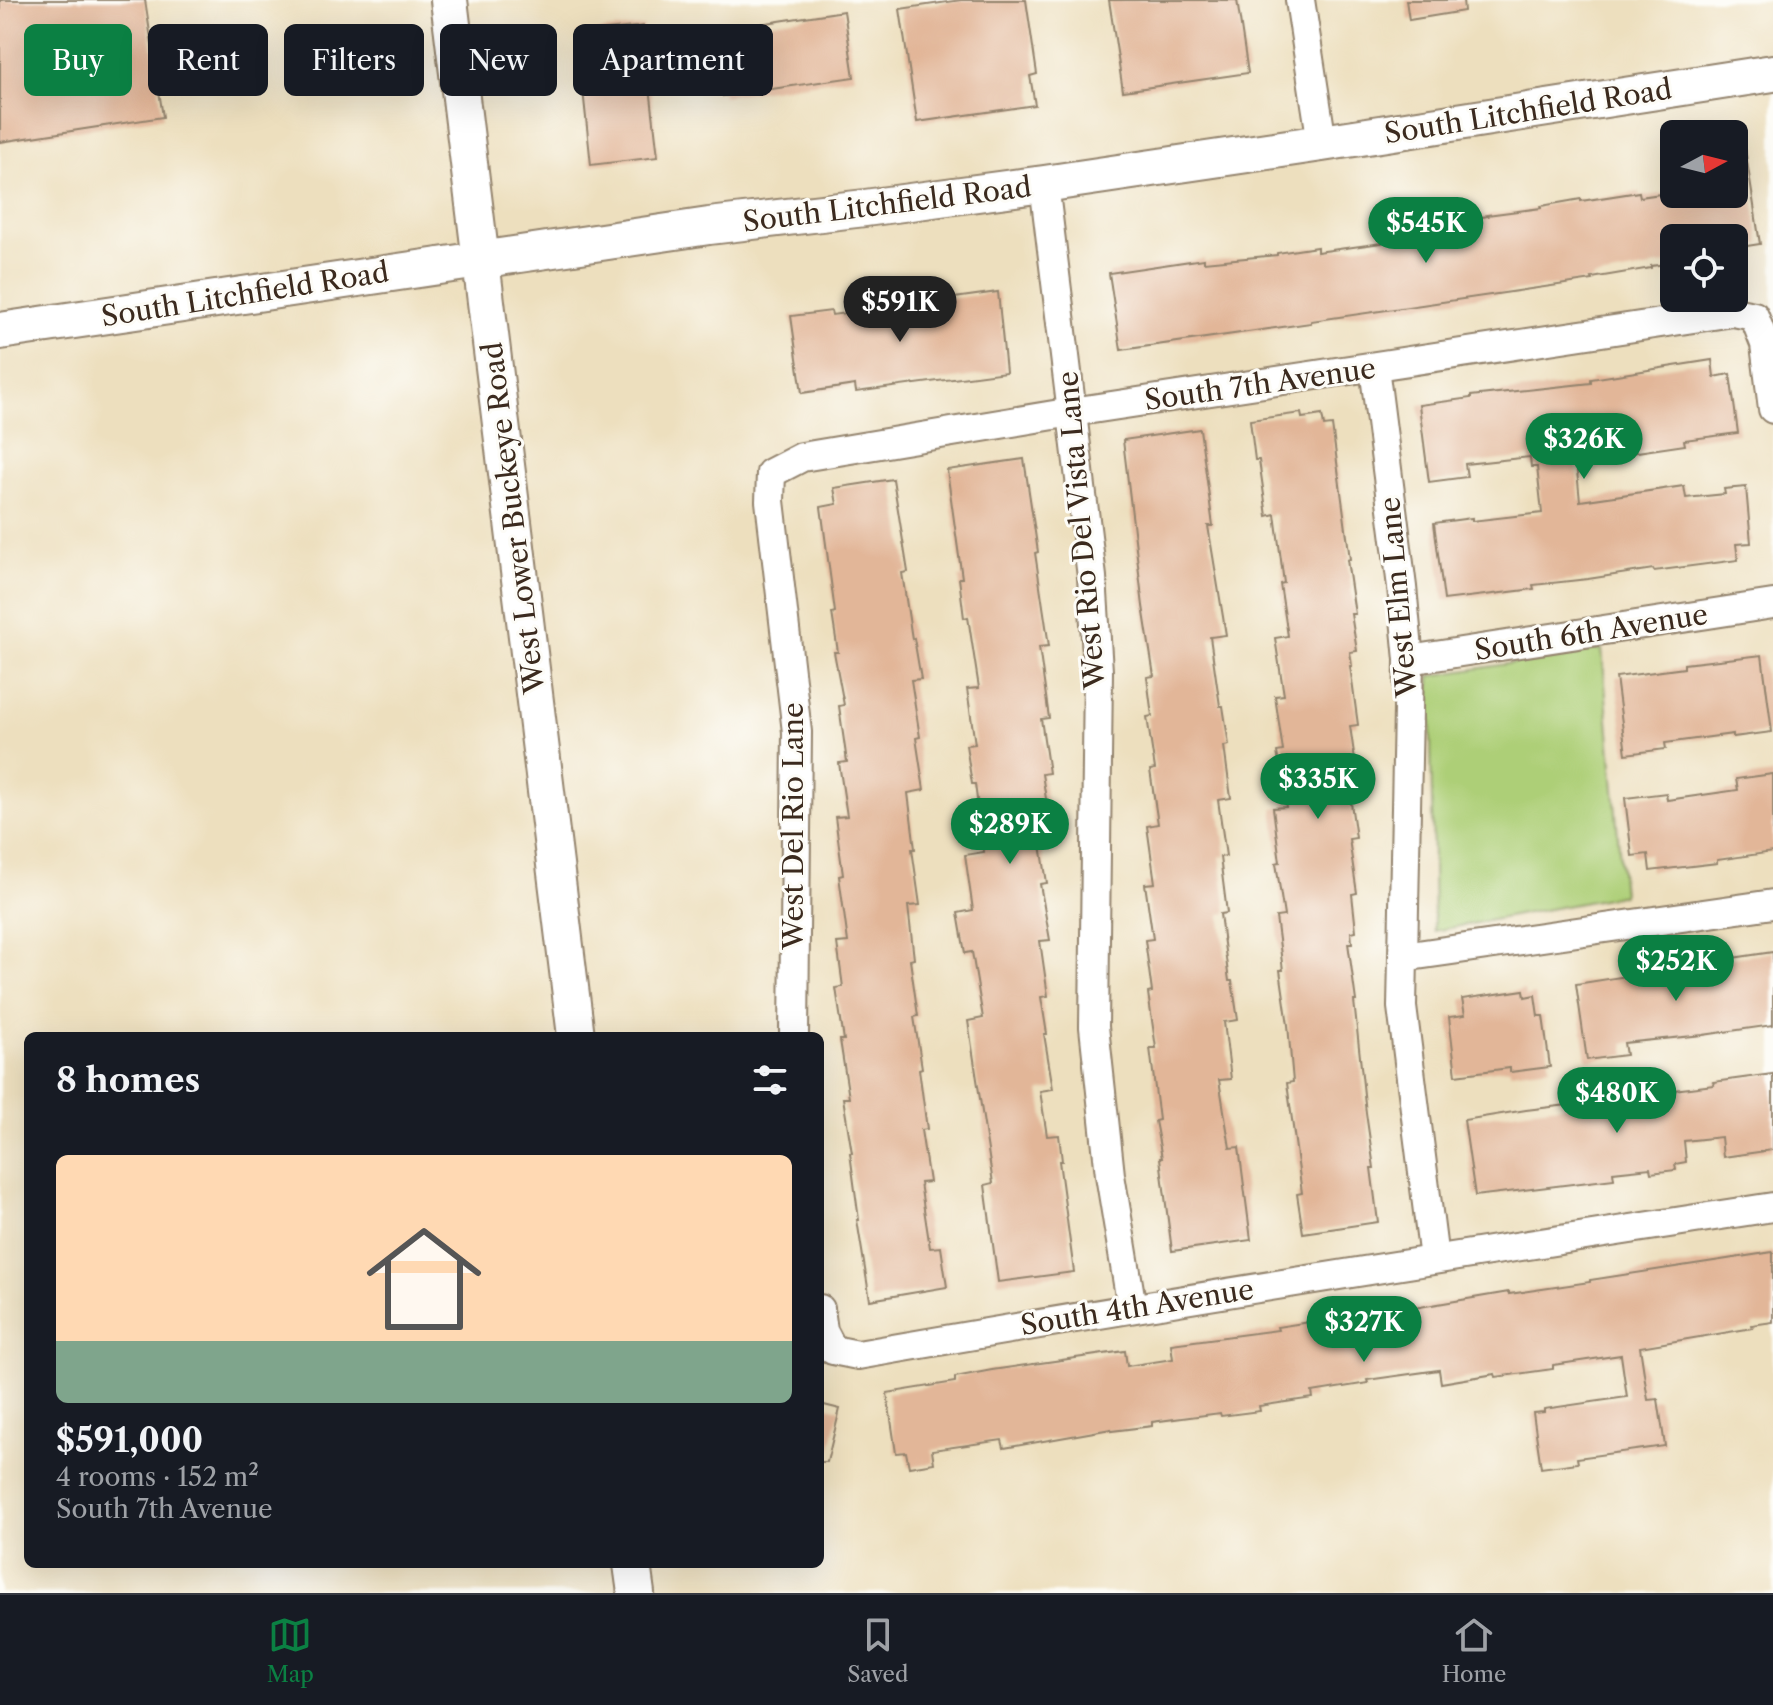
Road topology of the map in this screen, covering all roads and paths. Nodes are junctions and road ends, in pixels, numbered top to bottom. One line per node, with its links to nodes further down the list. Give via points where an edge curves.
1 (449, 0): 6 (main road, West Lower Buckeye Road)
2 (1300, 0): 4 (street)
3 (1773, 73): 4 (main road, South Litchfield Road)
4 (1322, 143): 5 (main road, South Litchfield Road)
5 (1044, 184): 6 (main road, South Litchfield Road); 10 (street, West Rio Del Vista Lane)
6 (481, 259): 7 (main road, South Litchfield Road); 16 (main road, West Lower Buckeye Road)
7 (0, 331)
8 (1374, 367): 9 (street, South 7th Avenue, via 1733,312 1754,316 1765,344); 10 (street, South 7th Avenue); 13 (street, West Elm Lane)
9 (1773, 409)
10 (1072, 412): 11 (street, South 7th Avenue, via 802,457); 20 (street, West Rio Del Vista Lane, via 1098,671 1094,1027)
11 (771, 473): 17 (street, West Del Rio Lane, via 797,732)
12 (1773, 604): 13 (street, South 6th Avenue)
13 (1409, 660): 15 (street, West Elm Lane)
14 (1773, 904): 15 (street)
15 (1403, 957): 19 (street, West Elm Lane, via 1402,1007)
16 (576, 1032)
17 (794, 1032)
18 (1773, 1207): 19 (street, South 4th Avenue)
19 (1434, 1259): 20 (street, South 4th Avenue)
20 (1132, 1308): 21 (street, South 4th Avenue, via 858,1355 833,1350)
21 (824, 1333)
22 (633, 1568): 23 (main road)
23 (636, 1593)

